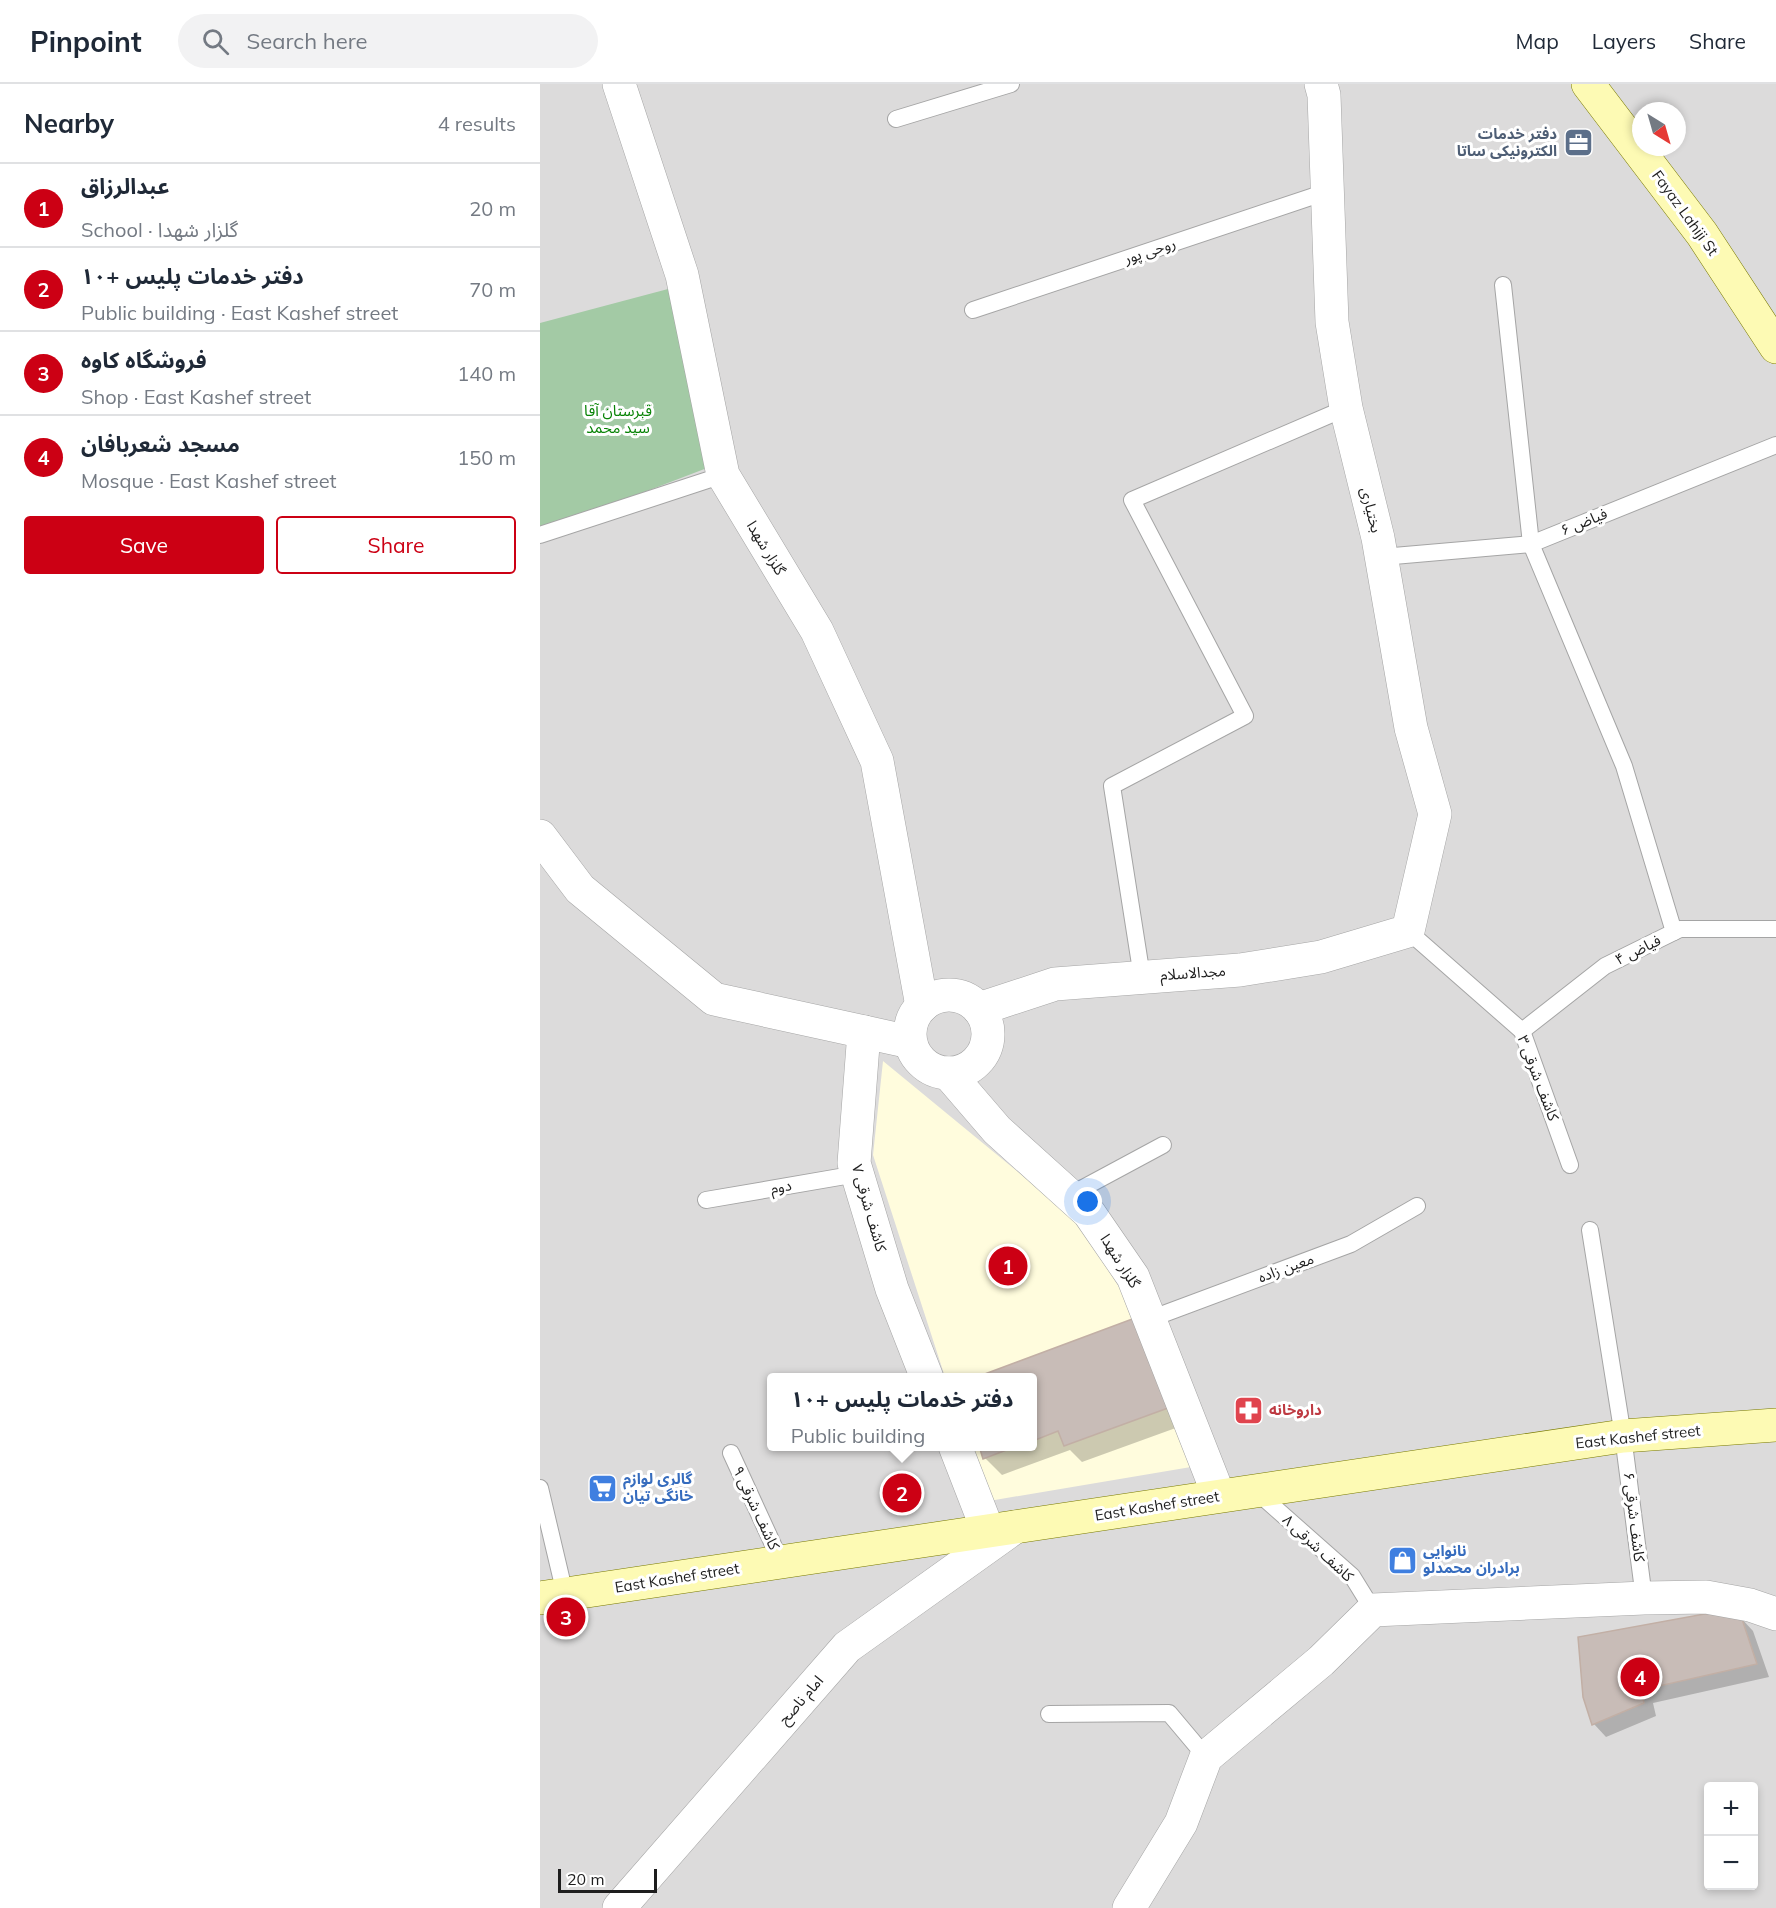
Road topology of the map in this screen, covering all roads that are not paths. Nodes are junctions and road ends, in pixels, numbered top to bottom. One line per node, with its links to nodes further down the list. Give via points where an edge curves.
1 (619, 84): 12 (street, گلزار شهدا, via 682,275)
2 (1011, 84): 5 (lane)
3 (1321, 84): 6 (street, بختیاری)
4 (1588, 84): 9 (main road, Fayaz Lahiji St, via 1702,234)
5 (896, 118)
6 (1326, 192): 8 (lane, روحی پور); 10 (street, بختیاری, via 1332,322)
7 (1503, 285): 14 (lane)
8 (973, 310)
9 (1776, 347)
10 (1346, 408): 15 (street, بختیاری); 20 (lane, via 1132,500 1245,716 1112,786)
11 (1776, 445): 14 (lane, فیاض ۶)
12 (723, 476): 13 (lane); 21 (street, گلزار شهدا, via 817,631 877,761)
13 (540, 535)
14 (1531, 544): 15 (lane, فیاض ۶); 19 (lane, via 1624,766)
15 (1382, 557): 18 (street, بختیاری, via 1411,728 1435,814)
16 (540, 836): 24 (street, via 580,889 714,999)
17 (1776, 929): 19 (lane, فیاض ۴)
18 (1408, 932): 20 (street, مجدالاسلام, via 1321,957 1239,970); 23 (lane, کاشف شرقی ۳)
19 (1674, 932): 23 (lane, فیاض ۴, via 1605,966)
20 (1143, 977): 22 (street, مجدالاسلام, via 1055,984)
21 (922, 1006): 22 (street, via 945,995 969,1000); 25 (street, via 914,1017)
22 (979, 1009): 26 (street, via 988,1032 982,1056 961,1072)
23 (1522, 1031): 28 (lane, کاشف شرقی ۳)
24 (864, 1032): 25 (street); 29 (street, کاشف شرقی ۷, via 854,1163)
25 (910, 1042): 26 (street, via 924,1065 935,1072)
26 (948, 1073): 30 (street, گلزار شهدا, via 997,1130)
27 (1163, 1145): 30 (lane)
28 (1570, 1165)
29 (857, 1174): 31 (lane, دوم); 35 (street, کاشف شرقی ۷, via 892,1289)
30 (1070, 1195): 34 (street, گلزار شهدا, via 1089,1213 1133,1277)
31 (706, 1200)
32 (1417, 1206): 34 (lane, معین زاده, via 1351,1244)
33 (1590, 1230): 37 (lane)
34 (1150, 1319): 42 (street, گلزار شهدا)
35 (925, 1373)
36 (1776, 1425): 37 (main road, East Kashef street)
37 (1623, 1436): 41 (main road, East Kashef street); 46 (lane, کاشف شرقی ۶)
38 (958, 1451): 43 (street)
39 (730, 1453): 44 (lane, کاشف شرقی ۹)
40 (540, 1488): 45 (lane)
41 (1256, 1491): 42 (main road, East Kashef street); 47 (lane, کاشف شرقی ۸, via 1352,1576)
42 (1219, 1496): 43 (main road, East Kashef street)
43 (1001, 1529): 44 (main road, East Kashef street); 51 (street, امام ناصح, via 847,1647)
44 (781, 1562): 45 (main road, East Kashef street)
45 (553, 1596)
46 (1644, 1598): 47 (street); 48 (street, via 1706,1597)
47 (1372, 1610): 50 (street, via 1321,1661)
48 (1776, 1614)
49 (1049, 1714): 50 (lane, via 1169,1713)
50 (1206, 1758): 52 (street, via 1181,1823)
51 (618, 1908)
52 (1130, 1908)

